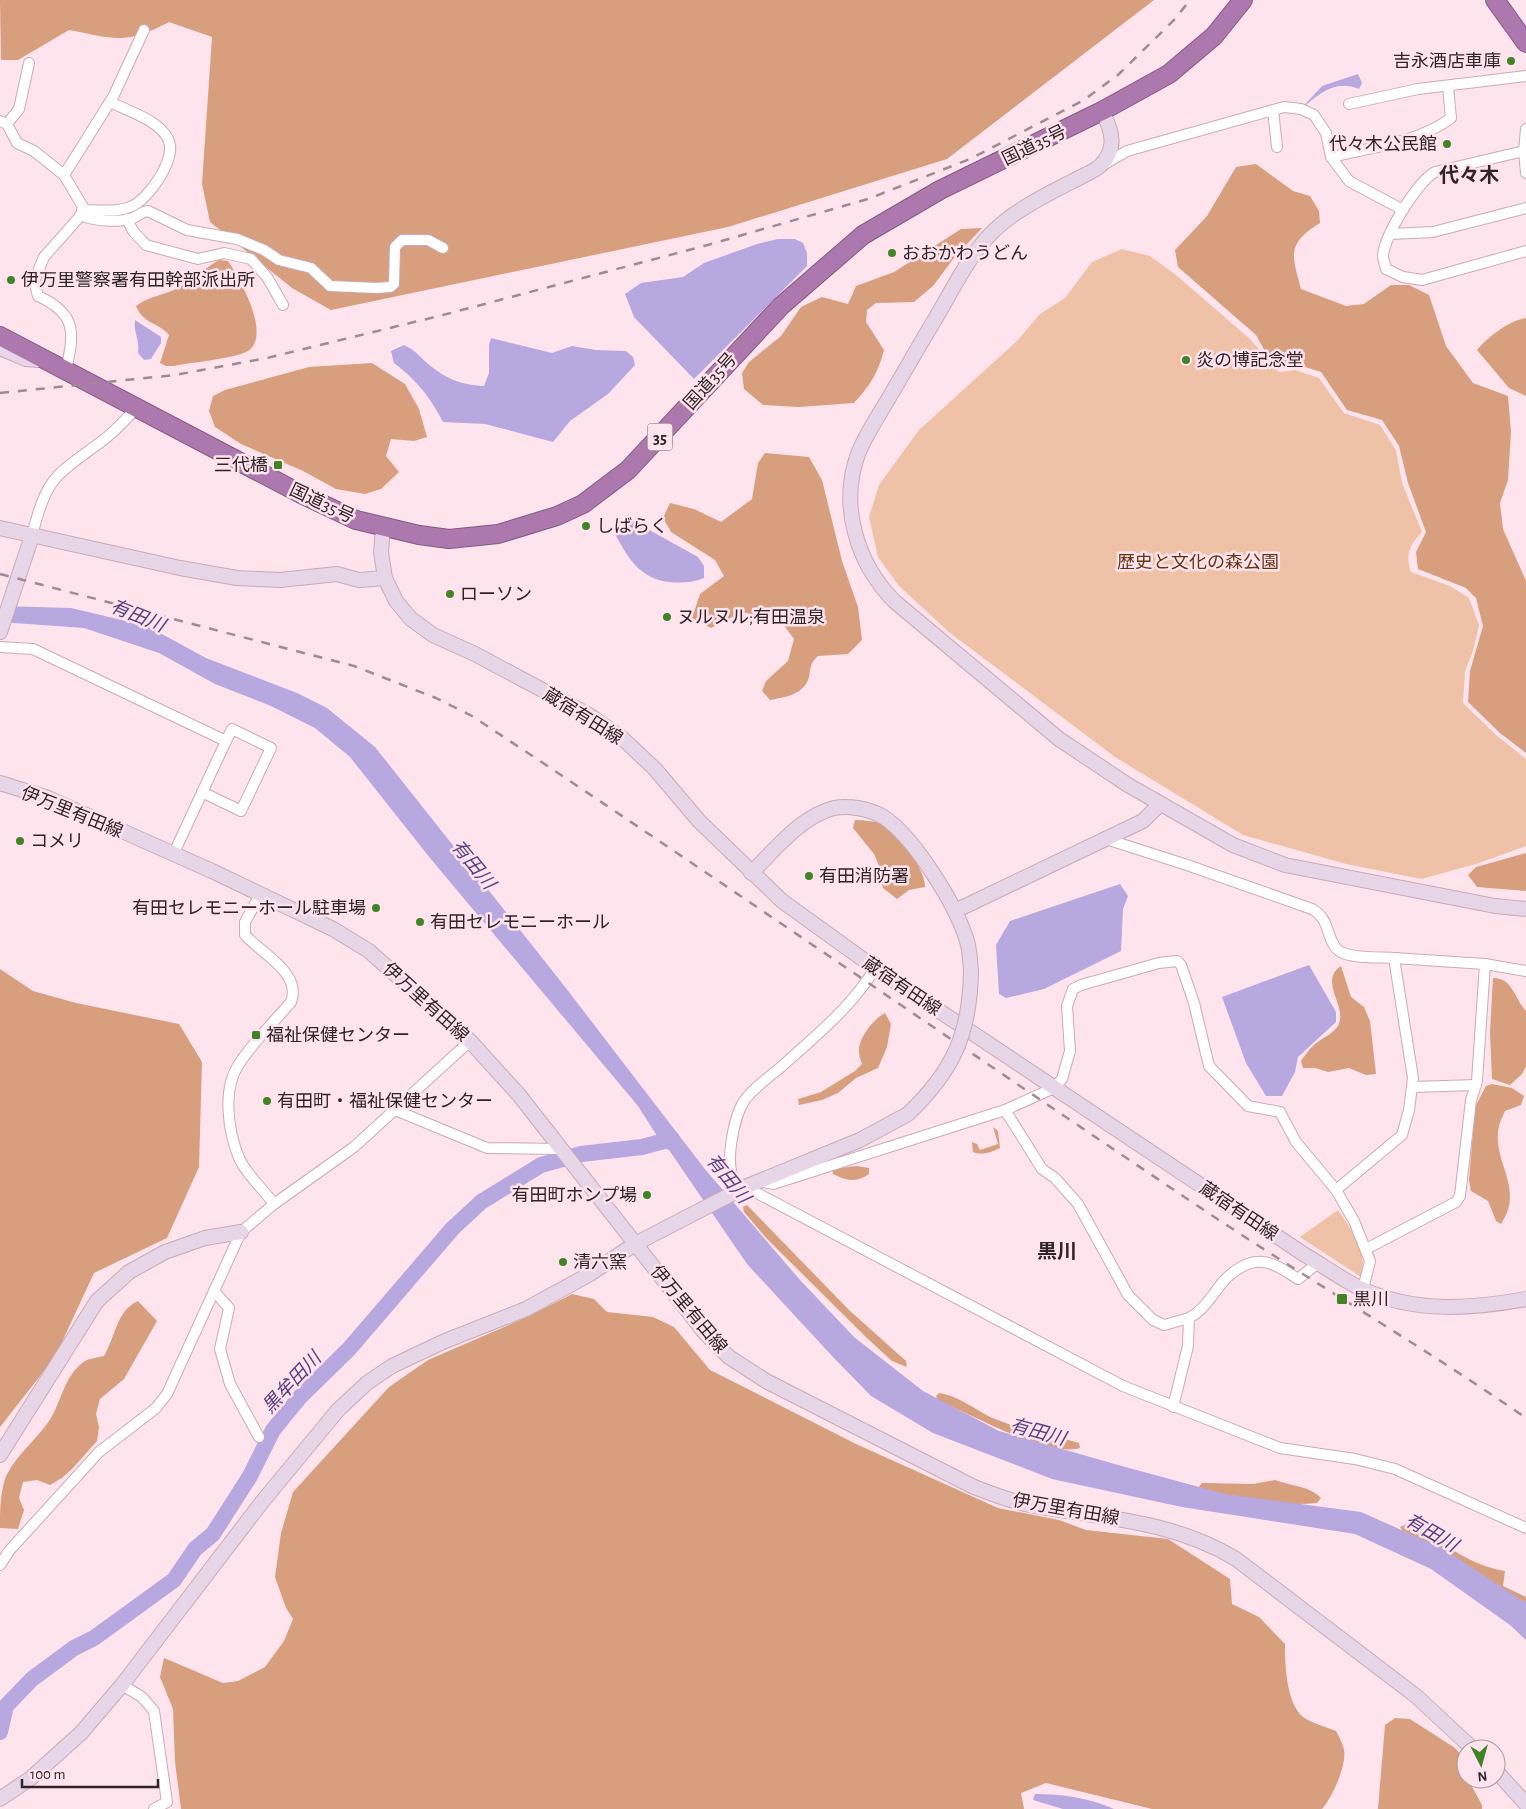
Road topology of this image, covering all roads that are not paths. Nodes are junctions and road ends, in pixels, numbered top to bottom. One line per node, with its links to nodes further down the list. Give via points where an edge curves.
1 (1243, 0): 11 (highway, 国道35号 / 35, via 1214,36 1169,74)
2 (1495, 0): 4 (highway)
3 (144, 30): 8 (street)
4 (1525, 45)
5 (29, 63): 12 (street, via 19,109)
6 (1526, 76): 7 (street)
7 (1448, 86): 9 (street); 16 (street, via 1451,118 1438,128)
8 (110, 102): 19 (street); 22 (street, via 156,126 169,141 170,159 134,205)
9 (1349, 104)
10 (1273, 110): 14 (street); 16 (street, via 1292,107 1314,115 1326,133); 17 (street, via 1126,151)
11 (1102, 111): 17 (street, via 1112,129 1112,147); 34 (highway, 国道35号 / 35, via 940,190 863,235 781,306 628,470 583,504 557,516 498,534 449,539)
12 (4, 123): 19 (street, via 17,142)
13 (1526, 129): 15 (street)
14 (1277, 147)
15 (1524, 151): 18 (street); 21 (street, via 1434,172 1426,177)
16 (1331, 157): 21 (street, via 1350,181)
17 (1100, 167): 42 (street, via 1020,210 999,226 973,256 872,426 858,455 851,482 850,504 854,530 869,570 894,601 1059,739)
18 (1526, 173)
19 (64, 175): 22 (street, via 83,207)
20 (1526, 208): 24 (street, via 1433,232)
21 (1403, 210): 24 (street)
22 (81, 213): 23 (street, via 90,219); 31 (street, via 44,257 34,281 38,296 51,302 71,325 73,338)
23 (127, 219): 25 (street, via 148,211 187,230 238,239 279,260 311,268 330,286 342,288 390,287 394,284 395,247 402,240 428,240); 27 (street, via 146,245 198,259 224,253 251,259 267,277)
24 (1391, 234): 26 (street, via 1383,256 1386,269 1403,277 1422,280)
25 (443, 248)
26 (1526, 251)
27 (283, 305)
28 (0, 336): 30 (highway, 国道35号 / 35)
29 (0, 348): 30 (street, via 26,359)
30 (46, 361): 31 (highway, 国道35号 / 35)
31 (66, 370): 32 (highway, 国道35号 / 35)
32 (138, 407): 34 (highway, 国道35号 / 35, via 301,494 356,520); 35 (street, via 104,440 59,472 47,488)
33 (0, 528): 35 (street)
34 (382, 528): 36 (street, 蔵宿有田線)
35 (32, 536): 36 (street, via 237,578 280,580 337,574 359,580); 37 (street)
36 (385, 578): 45 (street, 蔵宿有田線, via 396,601 432,636 475,654 589,715 622,738 656,769 699,821)
37 (0, 632)
38 (0, 647): 39 (street, via 33,649)
39 (226, 741): 41 (street); 41 (street, via 232,729 271,748 241,811)
40 (0, 783): 44 (street, 伊万里有田線, via 48,798)
41 (202, 792): 44 (street)
42 (1160, 804): 43 (street, via 1143,821); 47 (street, via 1233,845 1285,865 1495,906)
43 (1106, 839): 48 (street); 49 (street, via 1312,909 1319,913 1338,950 1346,954)
44 (173, 855): 46 (street, 伊万里有田線)
45 (751, 873): 48 (street, via 814,815 853,807 883,816 910,841); 51 (street, 蔵宿有田線, via 782,901)
46 (260, 895): 53 (street, 伊万里有田線, via 333,929 369,951); 63 (street, via 245,922 245,935 291,980 295,993 292,1002 238,1065 229,1085 229,1106 240,1159)
47 (1526, 909)
48 (955, 911): 60 (street, bridge, via 967,941 971,971 968,1015 962,1038 942,1078 908,1114 860,1140)
49 (1394, 958): 50 (street); 55 (street, via 1410,1048)
50 (1485, 964): 52 (street); 54 (street)
51 (875, 968): 56 (street, 蔵宿有田線); 61 (street, via 867,982 811,1040 745,1100 730,1152 732,1176)
52 (1526, 971)
53 (470, 1041): 57 (street); 59 (street, 伊万里有田線)
54 (1476, 1085): 55 (street); 66 (street, via 1471,1100 1460,1196 1456,1202)
55 (1412, 1086): 62 (street, via 1402,1135)
56 (1054, 1088): 58 (street); 62 (street, via 1062,1079 1070,1051 1067,1006 1073,989 1177,961 1194,1003 1209,1066 1248,1106 1280,1112 1296,1142); 67 (street, 蔵宿有田線)
57 (394, 1110): 59 (street, via 487,1148); 63 (street, via 354,1147)
58 (1005, 1110): 60 (street, via 773,1184); 71 (street, via 1042,1169 1055,1178 1078,1204 1128,1295 1153,1320 1164,1324)
59 (562, 1149): 65 (street, 伊万里有田線)
60 (759, 1181): 61 (street)
61 (745, 1188): 65 (street); 72 (street, via 1078,1363)
62 (1336, 1190): 66 (street)
63 (274, 1204): 64 (street)
64 (241, 1232): 69 (street); 74 (street, via 205,1238 165,1252 129,1272 97,1301)
65 (635, 1244): 77 (street, via 590,1274 526,1308 392,1366 367,1383 338,1410 262,1502); 78 (street, 伊万里有田線, via 705,1333 729,1357 766,1381 974,1487 998,1496 1168,1528 1212,1544 1416,1696)
66 (1366, 1249): 68 (street, via 1370,1261)
67 (1318, 1263): 68 (street, 蔵宿有田線); 71 (street, via 1298,1279 1263,1262 1240,1268 1224,1280 1197,1314)
68 (1363, 1290): 70 (street, 蔵宿有田線, via 1393,1301 1447,1308)
69 (214, 1291): 73 (street, via 229,1308 220,1349 230,1384); 76 (street, via 167,1394 156,1408 99,1452)
70 (1526, 1299)
71 (1189, 1318): 72 (street, via 1188,1346)
72 (1173, 1407): 75 (street, via 1280,1448 1355,1459 1395,1470)
73 (259, 1437)
74 (0, 1455)
75 (1526, 1528)
76 (0, 1565)
77 (122, 1685): 80 (street, via 51,1762); 82 (street, via 142,1697 154,1711 167,1802)
78 (1462, 1739)
79 (1506, 1782): 81 (street)
80 (0, 1799)
81 (1526, 1804)
82 (154, 1809)

